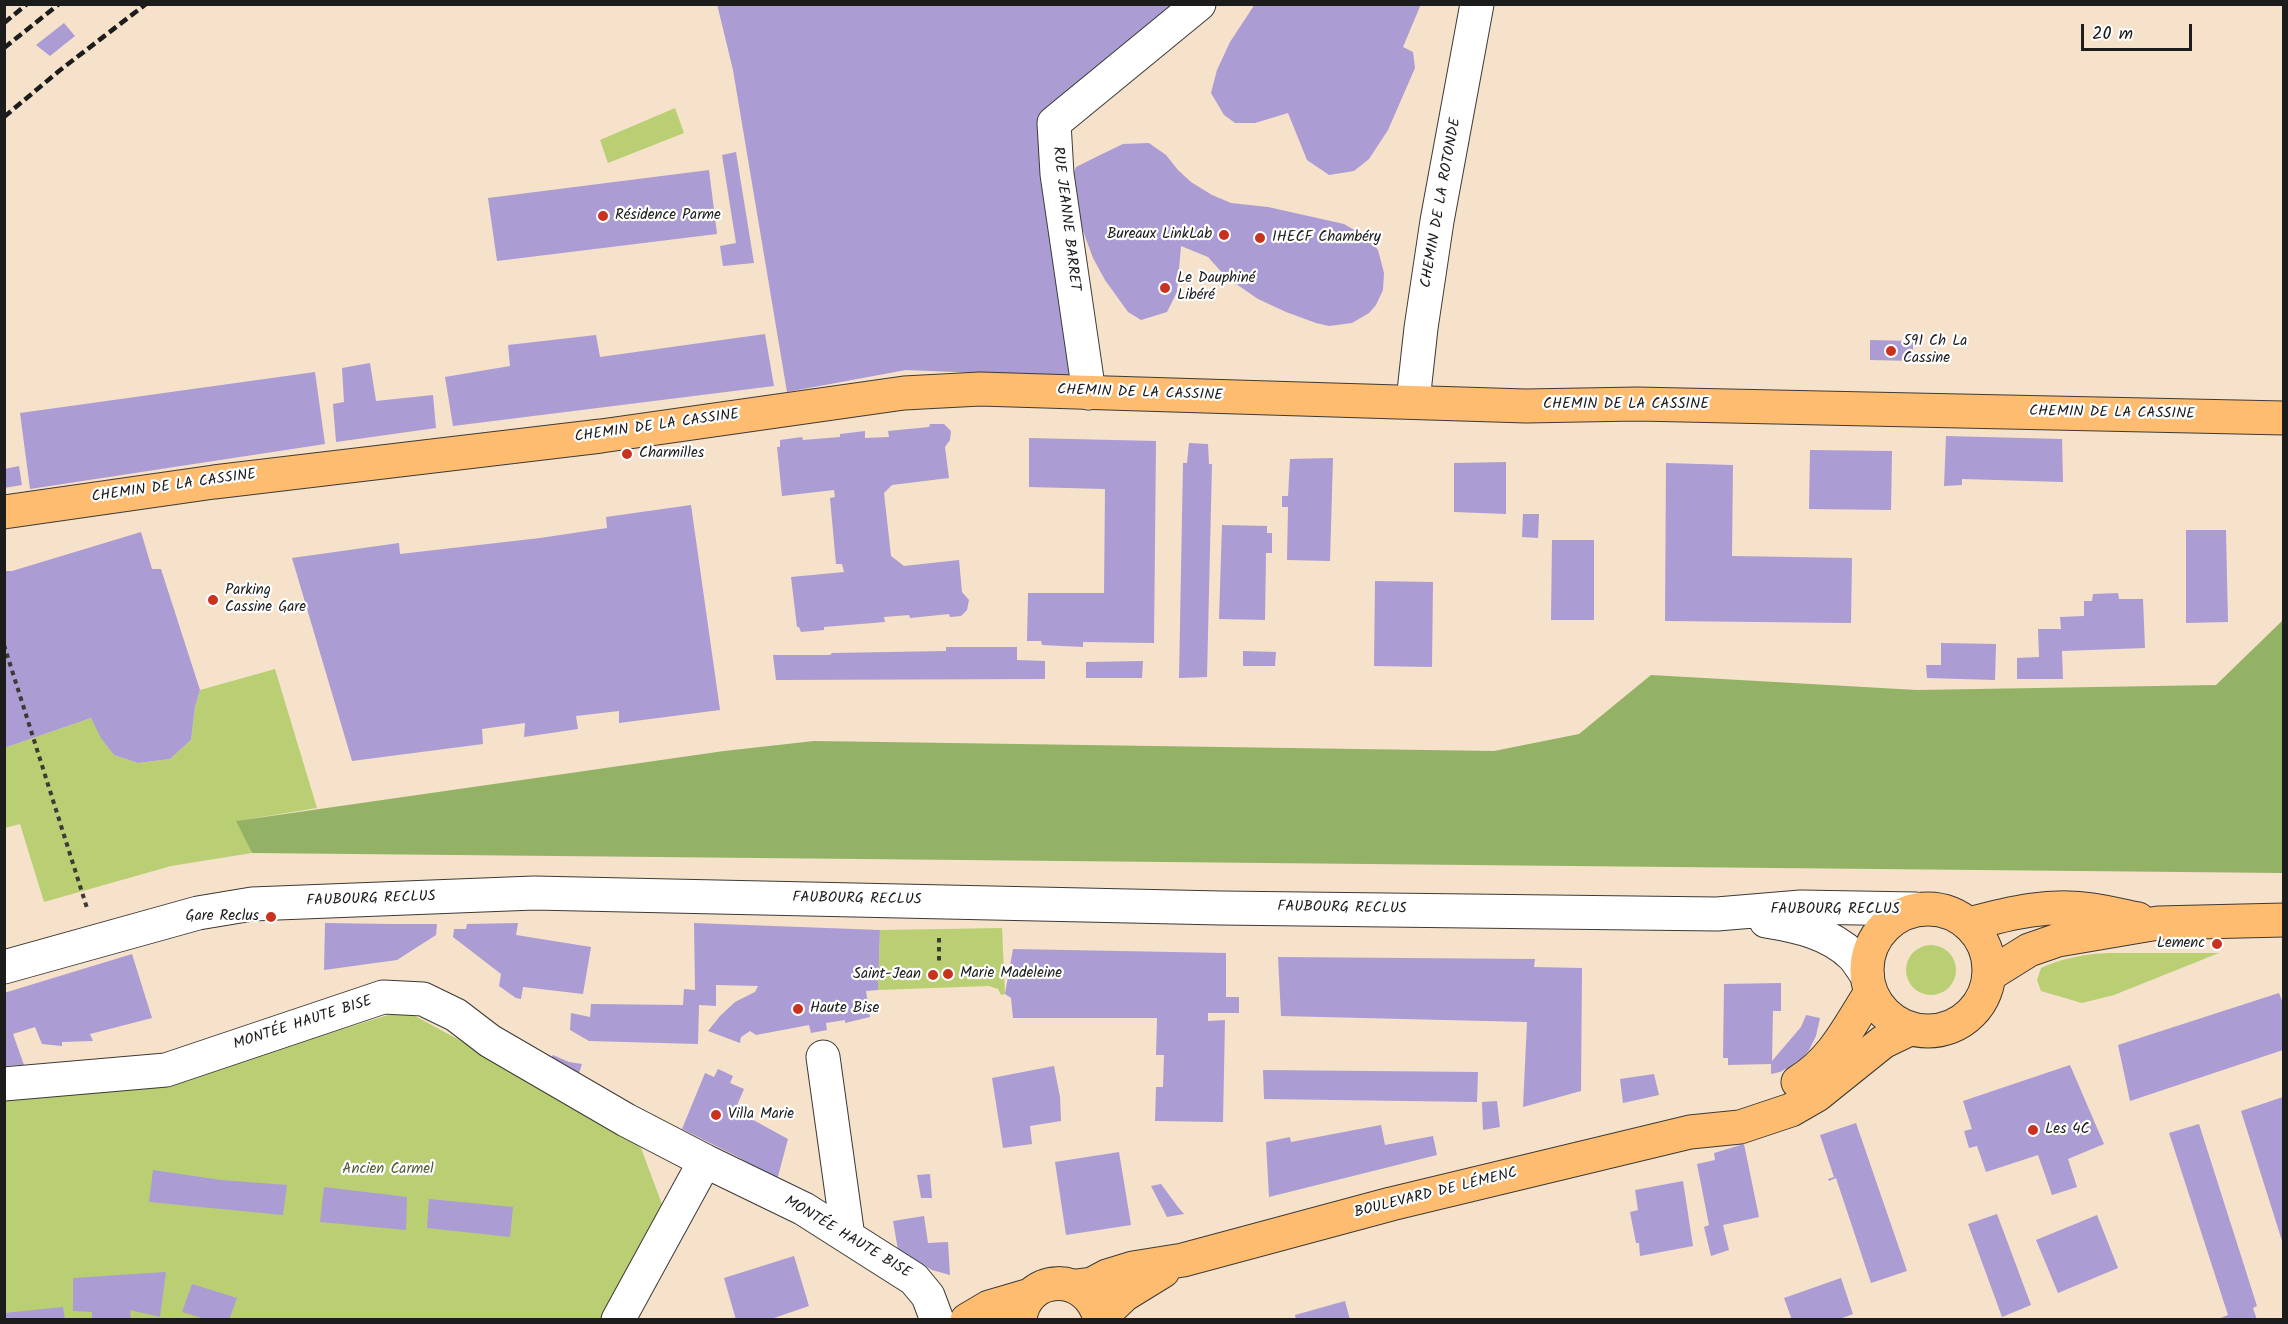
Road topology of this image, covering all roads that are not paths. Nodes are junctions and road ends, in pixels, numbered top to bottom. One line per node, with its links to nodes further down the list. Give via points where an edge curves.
1 (1199, 4): 3 (street, RUE JEANNE BARRET, via 1054,123 1057,174)
2 (1477, 4): 4 (street, CHEMIN DE LA ROTONDE, via 1436,232)
3 (1089, 393): 4 (main road, CHEMIN DE LA CASSINE); 6 (main road, CHEMIN DE LA CASSINE, via 980,389 904,393)
4 (1413, 402): 5 (main road, CHEMIN DE LA CASSINE)
5 (2283, 418)
6 (4, 512)
7 (1916, 909): 8 (street, FAUBOURG RECLUS, via 1801,907); 11 (main road, via 1944,910); 14 (main road, via 1896,917 1879,932 1868,952)
8 (1717, 914): 12 (street, FAUBOURG RECLUS, via 534,893 252,904 198,913); 14 (street, FAUBOURG RECLUS, via 1802,927 1833,941 1853,956)
9 (2283, 920): 10 (main road)
10 (2158, 923): 11 (main road, via 2092,909 2053,907 2016,911); 13 (main road, via 2058,940 2029,950)
11 (1969, 924): 13 (main road, via 1988,956)
12 (4, 967)
13 (1989, 975): 15 (main road, via 1983,997 1971,1015 1932,1032)
14 (1868, 983): 15 (main road, via 1880,1008 1893,1021); 18 (main road, BOULEVARD DE LÉMENC, via 1836,1047 1816,1071 1780,1092)
15 (1910, 1029): 18 (main road, BOULEVARD DE LÉMENC, via 1883,1042 1817,1095 1791,1110 1740,1127)
16 (823, 1057): 20 (street)
17 (4, 1084): 19 (street, MONTÉE HAUTE BISE, via 166,1070 383,997 423,999 456,1015 490,1041 616,1114)
18 (1690, 1132): 21 (main road, BOULEVARD DE LÉMENC, via 1391,1204)
19 (705, 1161): 20 (street, MONTÉE HAUTE BISE, via 804,1209); 25 (street)
20 (848, 1237): 26 (street, MONTÉE HAUTE BISE, via 914,1279 928,1296)
21 (1183, 1260): 22 (main road, BOULEVARD DE LÉMENC, via 1133,1268); 24 (main road, BOULEVARD DE LÉMENC, via 1139,1284)
22 (1076, 1286): 23 (main road, BOULEVARD DE LÉMENC, via 1044,1286); 24 (main road, via 1095,1305)
23 (1025, 1307): 27 (main road, via 989,1307)
24 (1100, 1319)
25 (618, 1320)
26 (937, 1320)
27 (967, 1320)

